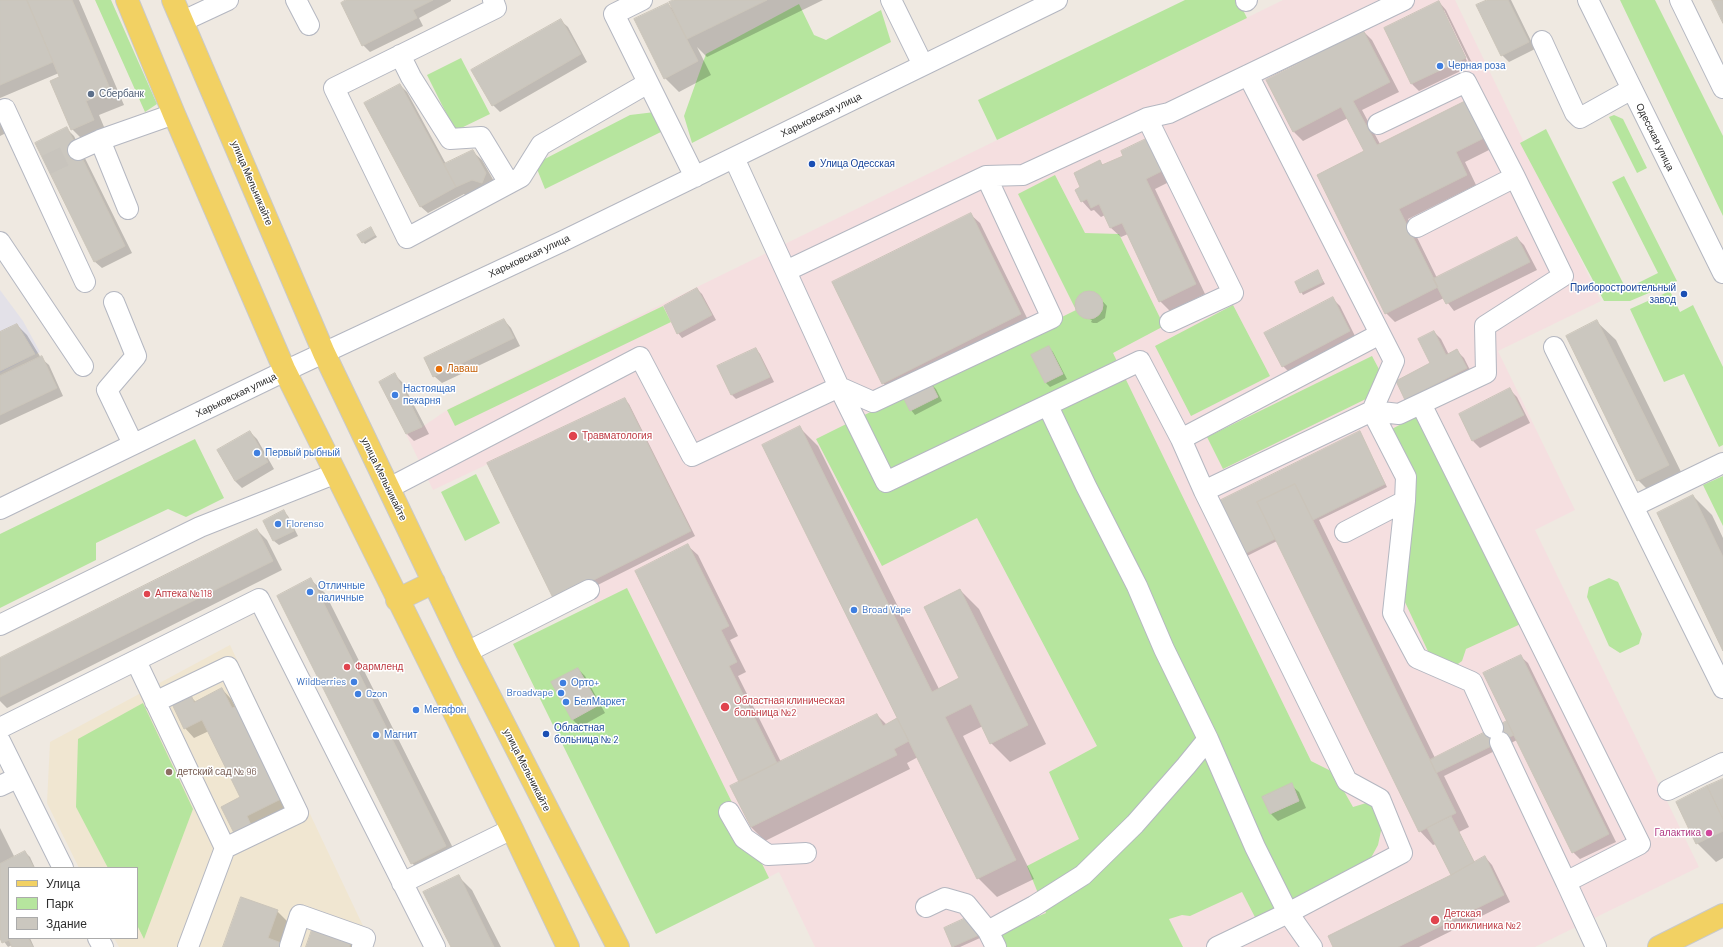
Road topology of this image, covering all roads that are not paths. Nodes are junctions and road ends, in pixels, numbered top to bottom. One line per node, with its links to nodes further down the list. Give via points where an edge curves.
1 (127, 0): 23 (main road)
2 (173, 0): 13 (main road, улица Мельникайте)
3 (228, 0): 13 (street)
4 (296, 0): 14 (street)
5 (493, 0): 16 (street, via 496,8)
6 (642, 0): 12 (street)
7 (891, 0): 17 (street)
8 (1057, 0): 17 (street, Харьковская улица)
9 (1404, 0): 18 (street)
10 (1588, 0): 21 (street, Одесская улица)
11 (1680, 0): 20 (street)
12 (610, 7): 19 (street)
13 (183, 21): 43 (main road, улица Мельникайте)
14 (309, 25)
15 (1542, 41): 21 (street, via 1575,113 1580,118)
16 (400, 55): 32 (street, via 450,139 481,137); 32 (street, via 334,88 407,238)
17 (923, 65): 28 (street, Харьковская улица)
18 (1248, 75): 24 (street, via 1169,114); 41 (street)
19 (648, 83): 30 (street); 32 (street, via 541,145 521,177)
20 (1723, 88)
21 (1632, 89): 37 (street, Одесская улица)
22 (5, 109): 38 (street, via 39,167)
23 (174, 114): 26 (street); 45 (main road)
24 (1147, 118): 29 (street, via 1023,175); 40 (street, via 1233,293)
25 (1378, 124): 31 (street, via 1466,82)
26 (100, 140): 27 (street); 33 (street)
27 (78, 150)
28 (734, 158): 30 (street, Харьковская улица); 36 (street)
29 (986, 176): 36 (street); 46 (street, via 1052,318 873,402)
30 (695, 177): 43 (street, Харьковская улица)
31 (1515, 177): 34 (street); 47 (street, via 1563,276 1485,326 1486,373)
32 (509, 183)
33 (128, 208)
34 (1417, 227)
35 (0, 242): 44 (street)
36 (786, 271): 46 (street)
37 (1723, 273)
38 (85, 282)
39 (114, 302): 51 (street, via 136,356 107,390)
40 (1170, 322)
41 (1380, 334): 49 (street, via 1394,361); 50 (street)
42 (1554, 347): 57 (street)
43 (324, 353): 45 (street, Харьковская улица); 54 (main road, улица Мельникайте)
44 (83, 366)
45 (284, 371): 51 (street, Харьковская улица); 53 (main road)
46 (838, 387): 48 (street, via 886,482); 54 (street, via 692,456 640,357)
47 (1421, 404): 49 (street, via 1399,414); 79 (street, via 1640,844)
48 (1048, 406): 50 (street, via 1140,361); 69 (street, via 1137,586 1164,649)
49 (1372, 411): 55 (street); 56 (street, via 1406,477)
50 (1181, 439): 55 (street)
51 (133, 444): 58 (street, Харьковская улица)
52 (1723, 463): 57 (street)
53 (334, 474): 62 (main road); 63 (street, via 200,527)
54 (389, 488): 60 (main road, улица Мельникайте)
55 (1204, 491): 82 (street, via 1347,781 1380,799 1402,853)
56 (1405, 501): 59 (street); 79 (street, via 1393,613 1417,658 1472,682)
57 (1634, 506): 66 (street)
58 (0, 509)
59 (1345, 532)
60 (434, 582): 62 (main road); 64 (main road, улица Мельникайте)
61 (589, 590): 64 (street)
62 (397, 600): 75 (main road)
63 (0, 625)
64 (467, 652): 90 (main road, улица Мельникайте)
65 (136, 661): 67 (street); 68 (street); 80 (street, via 259,599)
66 (1723, 688)
67 (155, 702): 76 (street); 76 (street, via 228,667 288,792 298,813)
68 (0, 728)
69 (1208, 739): 82 (street, via 1255,847); 84 (street, via 1135,824 1083,875 1034,906)
70 (0, 741): 72 (street)
71 (1723, 763): 73 (street)
72 (9, 782): 78 (street)
73 (1668, 790)
74 (730, 812): 77 (street, via 744,838 768,855)
75 (512, 829): 80 (street); 89 (main road)
76 (225, 848): 86 (street)
77 (806, 853)
78 (62, 867)
79 (1566, 882): 93 (street)
80 (402, 883): 88 (street)
81 (926, 907): 84 (street, via 945,898 966,904)
82 (1288, 913): 91 (street); 92 (street)
83 (1723, 915): 94 (main road)
84 (992, 939)
85 (290, 946): 87 (street, via 300,915 365,938)
86 (188, 947)
87 (362, 947)
88 (435, 947)
89 (568, 947)
90 (618, 947)
91 (1217, 947)
92 (1312, 947)
93 (1596, 947)
94 (1659, 947)

